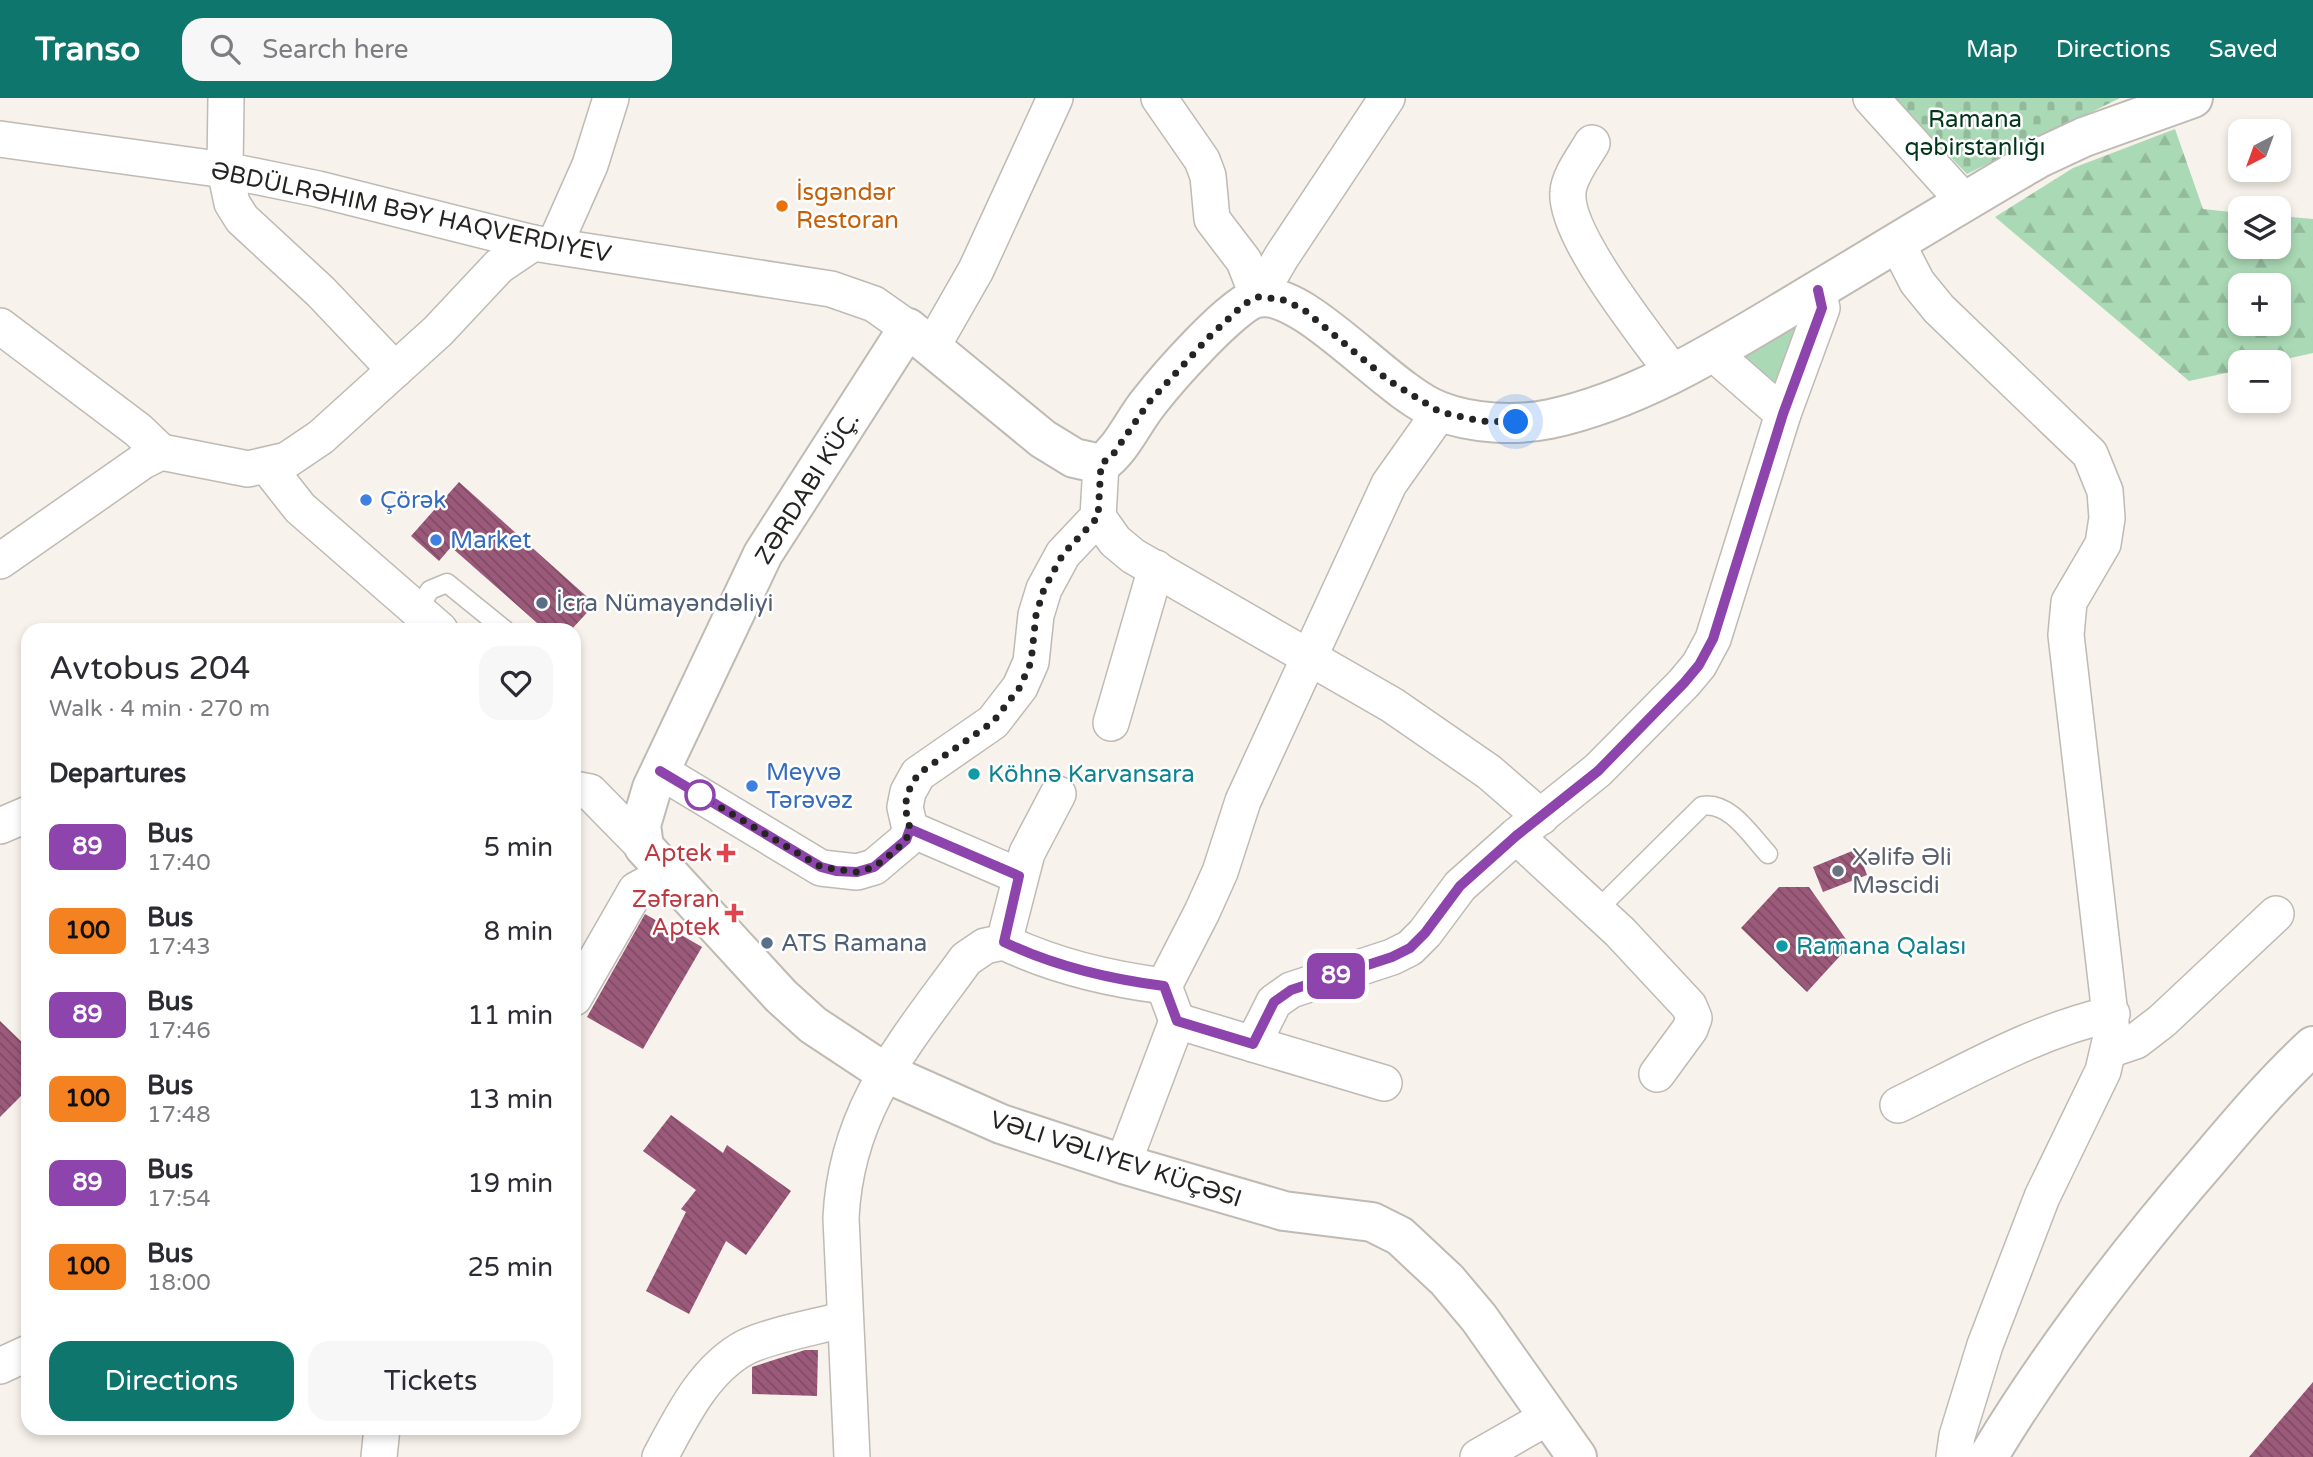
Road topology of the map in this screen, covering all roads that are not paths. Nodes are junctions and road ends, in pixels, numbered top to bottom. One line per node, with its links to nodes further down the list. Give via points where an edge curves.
1 (226, 98): 10 (street)
2 (611, 98): 13 (street, via 590,165)
3 (1055, 98): 17 (street, ZƏRDABI KÜÇ., via 976,270)
4 (1159, 98): 15 (street, via 1202,160 1212,219 1244,261)
5 (1387, 98): 15 (street)
6 (1871, 98): 11 (street)
7 (2193, 98): 11 (street, via 2084,137)
8 (0, 139): 10 (street, ƏBDÜLRƏHIM BƏY HAQVERDIYEV)
9 (1592, 143): 20 (street, via 1568,190 1570,214 1596,264)
10 (225, 170): 13 (street, ƏBDÜLRƏHIM BƏY HAQVERDIYEV); 19 (street, via 232,203 242,219 321,292)
11 (1964, 201): 12 (street)
12 (1897, 243): 14 (street); 48 (street, via 1917,282 1939,309 2090,454 2105,491 2103,544 2069,602 2066,635)
13 (543, 244): 17 (street, ƏBDÜLRƏHIM BƏY HAQVERDIYEV, via 831,289 874,303); 19 (street, via 499,266)
14 (1818, 290): 18 (street); 22 (street, via 1822,308)
15 (1258, 297): 21 (street, via 1281,299 1303,309 1388,380); 24 (street, via 1209,337 1149,402 1118,448)
16 (0, 326): 23 (street)
17 (920, 338): 24 (street, ƏBDÜLRƏHIM BƏY HAQVERDIYEV, via 1043,439 1074,458); 33 (street, ZƏRDABI KÜÇ., via 763,554)
18 (1713, 353): 20 (street); 22 (street)
19 (395, 370): 25 (street, via 321,437 287,460)
20 (1673, 373): 21 (street, via 1550,419 1480,421)
21 (1440, 412): 31 (street, via 1390,484)
22 (1783, 414): 38 (street, via 1713,639 1699,665 1598,771)
23 (161, 452): 25 (street, via 248,469); 27 (street)
24 (1101, 464): 26 (street)
25 (267, 466): 29 (street, via 300,508)
26 (1098, 517): 28 (street, via 1115,541); 39 (street, via 1063,554 1044,589 1031,662 1020,687 993,722 918,774 905,807)
27 (0, 561)
28 (1156, 568): 31 (street); 32 (street)
29 (429, 620): 30 (lane, via 430,590 447,583)
30 (496, 623)
31 (1311, 658): 38 (street, via 1489,772); 47 (street, via 1243,801 1220,872)
32 (1111, 723)
33 (660, 771): 39 (street, via 821,867 836,871 874,867 906,840); 41 (street, ZƏRDABI KÜÇ., via 640,825)
34 (581, 785): 41 (street)
35 (1058, 794): 42 (street)
36 (21, 817): 37 (street)
37 (0, 826)
38 (1529, 827): 43 (street); 50 (street, via 1460,886 1410,948 1291,990 1274,1002)
39 (910, 829): 42 (street)
40 (1768, 854): 43 (lane, via 1728,811 1714,804 1702,806)
41 (656, 860): 46 (street); 53 (street, VƏLI VƏLIYEV KÜÇƏSI, via 781,996 813,1025)
42 (1019, 876): 45 (street)
43 (1596, 911): 54 (street, via 1689,1006 1694,1018)
44 (2276, 914): 51 (street, via 2162,1021 2136,1041)
45 (1004, 942): 47 (street, via 1034,956 1123,981); 53 (street, via 985,946 966,959)
46 (581, 986)
47 (1164, 986): 49 (street)
48 (2112, 1014): 51 (street); 56 (street, via 2043,1033)
49 (1177, 1021): 50 (street); 57 (street)
50 (1253, 1044): 55 (street)
51 (2109, 1050): 68 (street, via 2042,1197 1985,1345)
52 (2307, 1060): 69 (street, via 2154,1225 2082,1319)
53 (884, 1072): 57 (street, VƏLI VƏLIYEV KÜÇƏSI, via 1001,1124); 58 (street, via 854,1136 842,1186)
54 (1657, 1074)
55 (1384, 1083)
56 (1898, 1105)
57 (1123, 1164): 61 (street, VƏLI VƏLIYEV KÜÇƏSI, via 1274,1208 1372,1222 1393,1231 1479,1318)
58 (845, 1319): 64 (street, via 746,1347 716,1370 692,1400); 65 (street)
59 (21, 1356): 60 (street)
60 (0, 1366)
61 (1548, 1417): 66 (street); 67 (street, VƏLI VƏLIYEV KÜÇƏSI)
62 (381, 1435): 63 (street)
63 (379, 1457)
64 (660, 1457)
65 (852, 1457)
66 (1478, 1457)
67 (1577, 1457)
68 (1954, 1457)
69 (1988, 1457)

